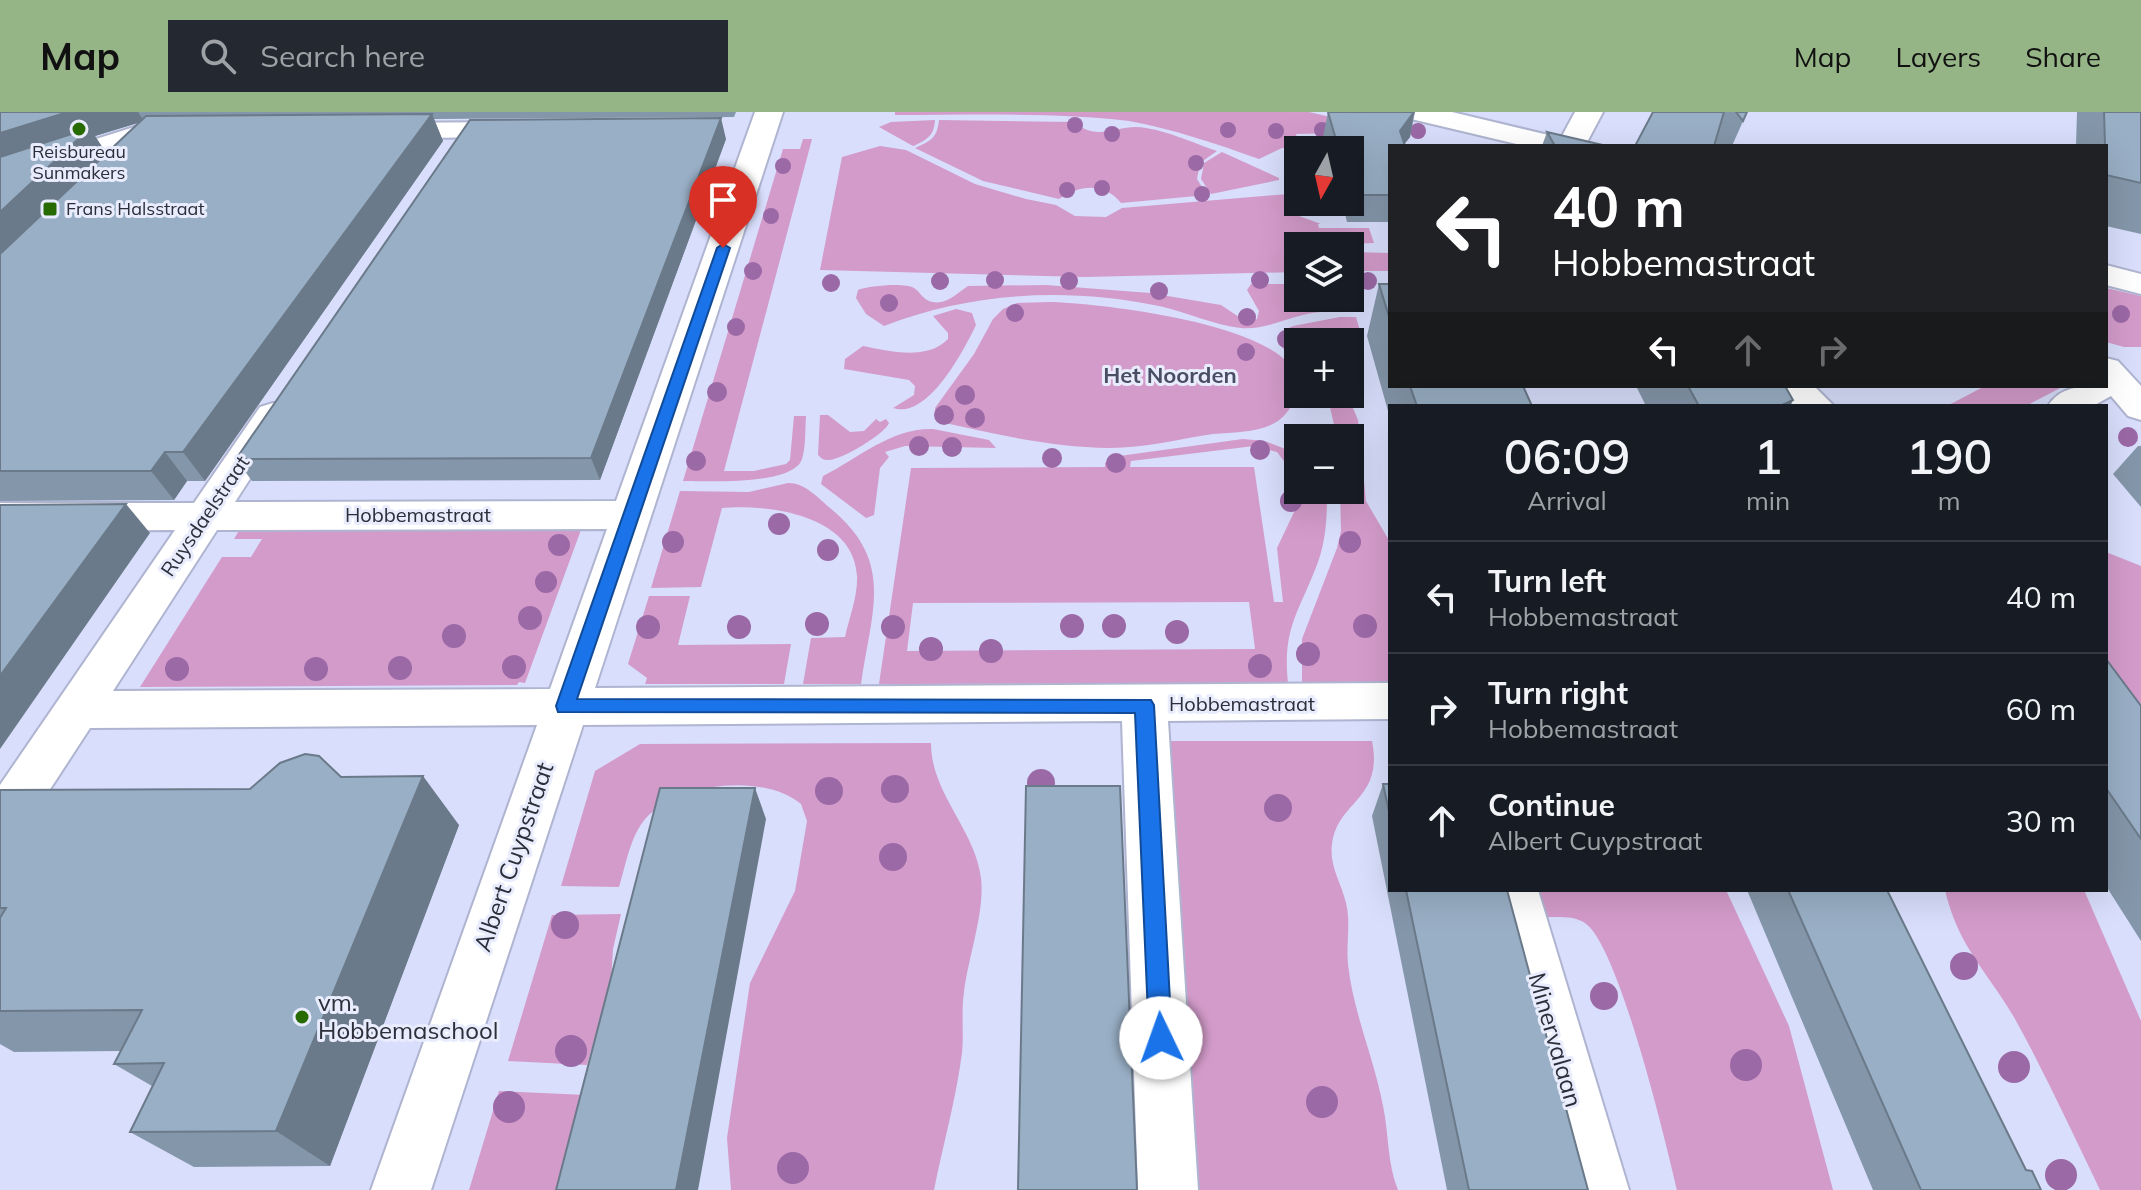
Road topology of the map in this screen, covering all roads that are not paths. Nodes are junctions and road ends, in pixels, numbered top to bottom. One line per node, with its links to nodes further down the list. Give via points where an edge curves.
1 (1417, 112): 3 (street)
2 (1589, 112): 10 (street)
3 (1488, 120): 9 (street)
4 (164, 122): 8 (street); 11 (street); 12 (street)
5 (755, 123): 22 (street)
6 (547, 130): 7 (street, via 460,143)
7 (346, 131)
8 (207, 132)
9 (1554, 144)
10 (1572, 144)
11 (110, 175)
12 (0, 179)
13 (2108, 276): 14 (street)
14 (2141, 284)
15 (2114, 377): 21 (street)
16 (292, 387): 23 (street, Ruysdaelstraat)
17 (1797, 388): 19 (street)
18 (2096, 388): 20 (street)
19 (1813, 404)
20 (2069, 404)
21 (2141, 408)
22 (633, 515): 23 (street, Hobbemastraat); 27 (street)
23 (204, 516): 24 (street, Hobbemastraat); 28 (street, Ruysdaelstraat)
24 (0, 517)
25 (1388, 701): 26 (street, Hobbemastraat)
26 (1144, 705): 27 (street, Hobbemastraat); 32 (street)
27 (565, 706): 28 (street, Hobbemastraat); 31 (street, Albert Cuypstraat)
28 (77, 710): 29 (street, Ruysdaelstraat)
29 (0, 825)
30 (1513, 892): 33 (street, Minervalaan)
31 (401, 1190)
32 (1168, 1190)
33 (1599, 1190)

